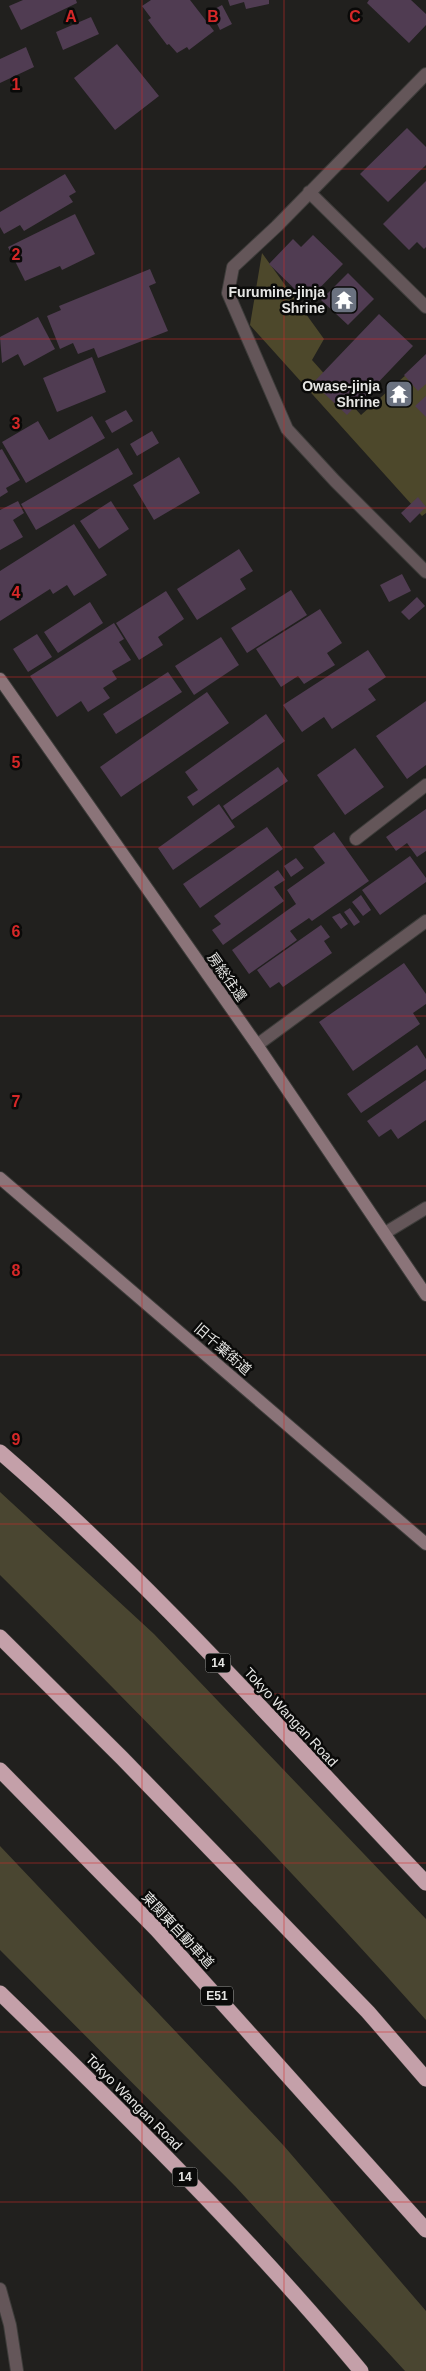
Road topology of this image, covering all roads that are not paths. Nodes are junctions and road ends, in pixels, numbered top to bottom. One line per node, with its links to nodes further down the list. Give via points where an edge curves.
1 (426, 74): 2 (street)
2 (310, 192): 3 (street); 4 (street, via 233,267 228,293 288,429 335,482)
3 (426, 307)
4 (426, 572)
5 (0, 679): 9 (street, 房総往還)
6 (426, 785): 7 (street)
7 (356, 838)
8 (426, 921): 9 (street)
9 (257, 1045): 12 (street, 房総往還)
10 (0, 1178): 15 (street, 旧千葉街道)
11 (426, 1208): 12 (street)
12 (384, 1234): 13 (street, 房総往還)
13 (426, 1295)
14 (0, 1452): 18 (highway, Tokyo Wangan Road / 14, via 43,1489 174,1616)
15 (426, 1544)
16 (0, 1637): 20 (highway, via 368,2012)
17 (0, 1770): 21 (highway, 東関東自動車道 / E51, via 157,1930)
18 (426, 1883)
19 (0, 1993): 24 (highway, Tokyo Wangan Road / 14, via 143,2132 326,2328)
20 (426, 2079)
21 (426, 2230)
22 (0, 2289): 23 (street)
23 (17, 2371)
24 (362, 2371)

